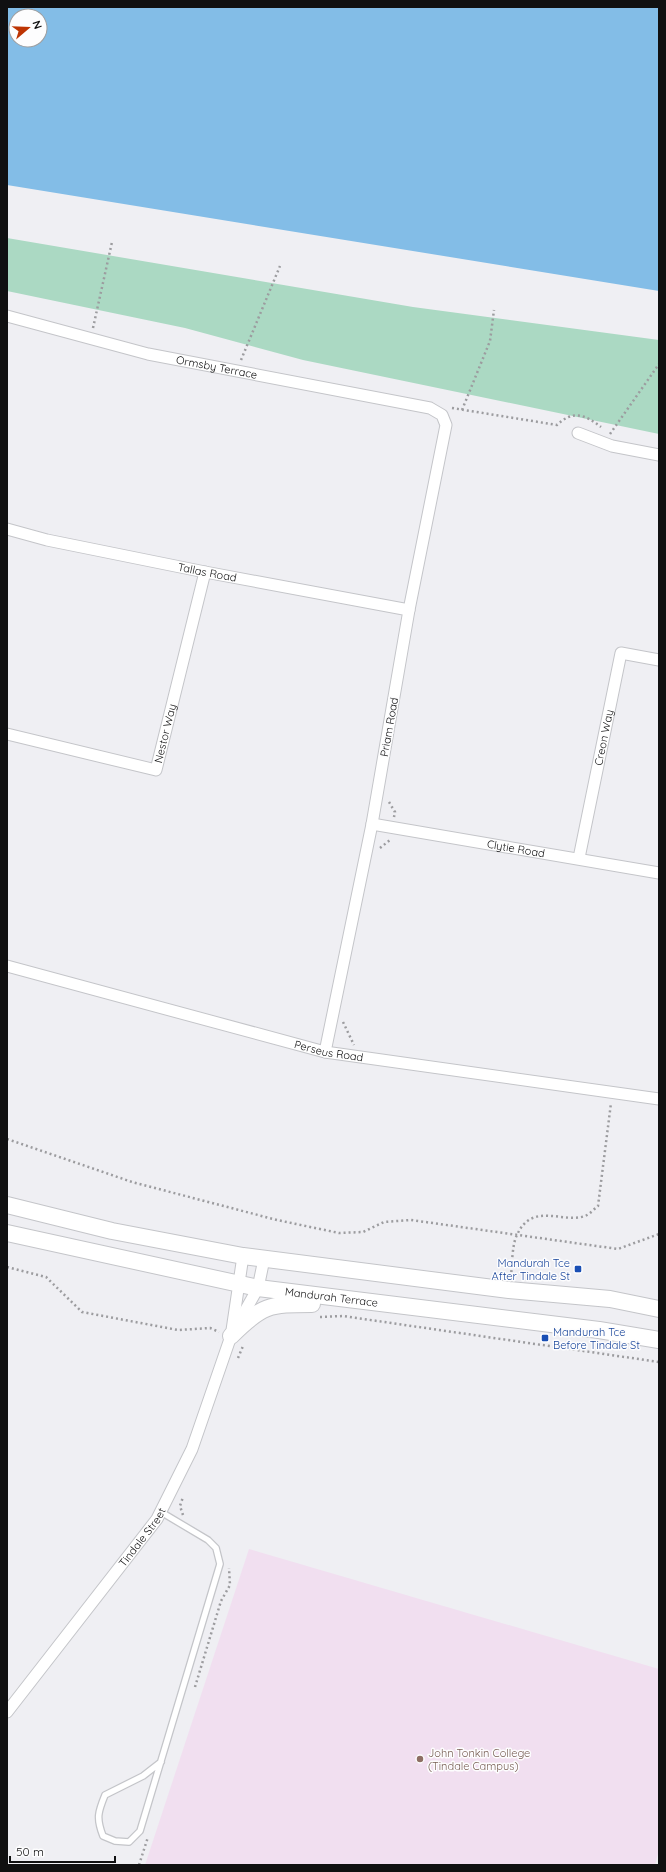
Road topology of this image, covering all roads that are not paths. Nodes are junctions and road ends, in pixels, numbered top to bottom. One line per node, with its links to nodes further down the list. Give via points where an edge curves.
1 (7, 316): 2 (street, Ormsby Terrace, via 148,354)
2 (430, 408): 7 (street, Priam Road, via 442,415 446,425)
3 (578, 433): 4 (street, via 612,446)
4 (659, 455)
5 (7, 529): 6 (street, Tallas Road, via 47,540)
6 (205, 572): 7 (street, Tallas Road); 9 (street, Nestor Way, via 156,770)
7 (409, 610): 10 (street, Priam Road)
8 (659, 660): 11 (street, Creon Way, via 621,653)
9 (7, 734)
10 (372, 824): 11 (street, Clytie Road); 14 (street, Priam Road)
11 (579, 858): 12 (street, Clytie Road)
12 (659, 873)
13 (7, 966): 14 (street, Perseus Road)
14 (325, 1052): 15 (street, Perseus Road)
15 (659, 1098)
16 (7, 1205): 18 (main road, via 112,1231)
17 (7, 1233): 20 (main road, Mandurah Terrace)
18 (243, 1256): 19 (main road); 20 (street, Tindale Street)
19 (264, 1259): 21 (street, Tindale Street); 23 (main road, via 610,1300)
20 (238, 1283): 21 (main road, Mandurah Terrace); 25 (street, Tindale Street)
21 (258, 1288): 22 (main road, Mandurah Terrace); 25 (street, Tindale Street)
22 (343, 1298): 24 (main road, Mandurah Terrace, via 599,1330); 25 (main road, via 311,1305 292,1303 273,1306 251,1316)
23 (659, 1309)
24 (659, 1340)
25 (237, 1341): 26 (street, Tindale Street, via 192,1449)
26 (161, 1512): 27 (street, Tindale Street); 28 (lane, via 208,1540 216,1548 220,1564)
27 (7, 1712)
28 (161, 1762): 28 (lane, via 140,1831 128,1842 115,1841 103,1836 98,1823 98,1812 105,1795 143,1776)

